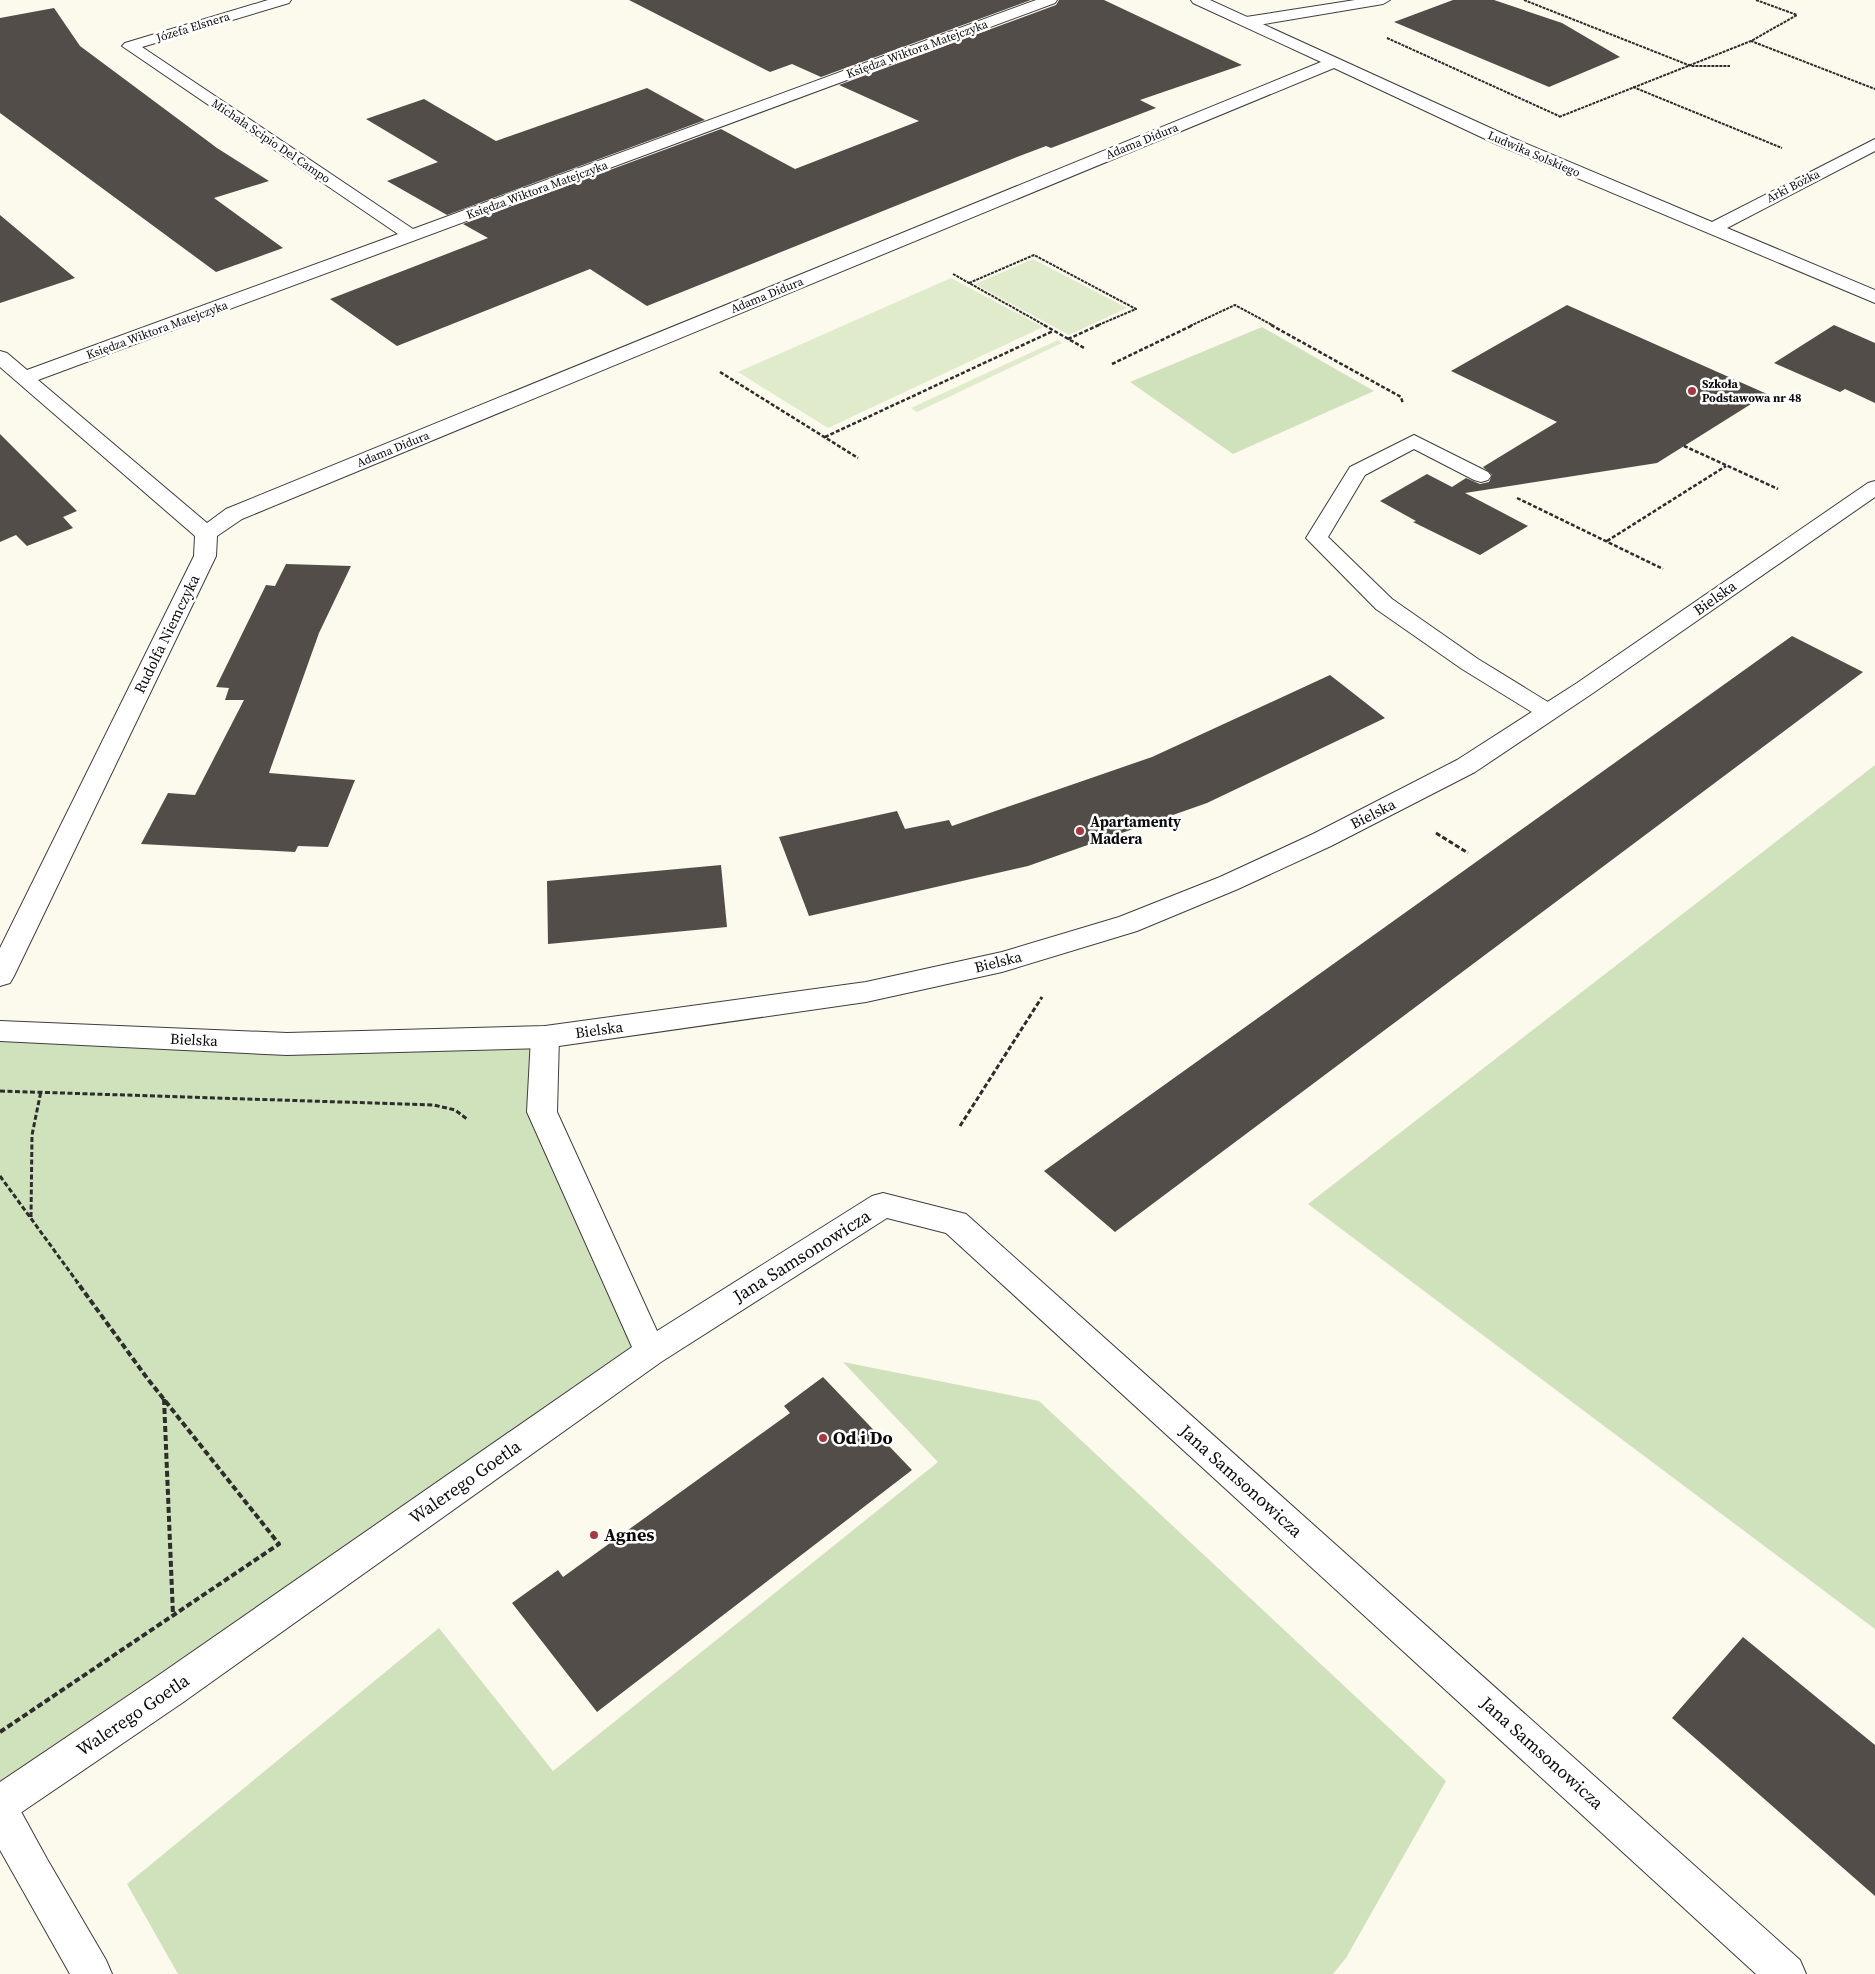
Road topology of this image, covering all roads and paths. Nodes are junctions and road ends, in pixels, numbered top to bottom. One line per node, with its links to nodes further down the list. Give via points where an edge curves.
1 (284, 0): 10 (street, Józefa Elsnera)
2 (1050, 0): 21 (street, Księdza Wiktora Matejczyka)
3 (1198, 0): 8 (street, Ludwika Solskiego)
4 (1383, 0): 7 (street)
5 (1524, 0): 12 (path)
6 (1756, 0): 9 (path, via 1797,15)
7 (1325, 10): 8 (street); 16 (path)
8 (1246, 22): 11 (street, Ludwika Solskiego)
9 (1751, 41): 12 (path); 15 (path)
10 (130, 46): 21 (street, Michała Scipio Del Campo)
11 (1333, 63): 20 (street, Ludwika Solskiego, via 1502,140); 41 (street, Adama Didura, via 234,514)
12 (1690, 66): 13 (path); 14 (path)
13 (1730, 66)
14 (1632, 87): 16 (path); 19 (path)
15 (1875, 89)
16 (1559, 116): 17 (path)
17 (1550, 120)
18 (1875, 144): 19 (street, Arki Bożka)
19 (1830, 168): 20 (street, Arki Bożka)
20 (1712, 229): 24 (street, Ludwika Solskiego)
21 (412, 236): 31 (street, Księdza Wiktora Matejczyka)
22 (953, 274): 23 (path)
23 (969, 283): 25 (path); 26 (path, via 1034,255 1136,309)
24 (1875, 297)
25 (1053, 330): 26 (path); 33 (path)
26 (1068, 339): 27 (path)
27 (1084, 348)
28 (0, 356): 31 (street)
29 (1112, 364): 32 (path, via 1235,305)
30 (720, 372): 33 (path)
31 (24, 378): 41 (street)
32 (1401, 398)
33 (825, 437): 35 (path)
34 (1684, 446): 36 (path)
35 (858, 458)
36 (1726, 466): 39 (path); 42 (path)
37 (1481, 476): 44 (street, via 1414,441 1358,471 1317,538 1384,604 1470,664)
38 (1875, 487): 44 (street, Bielska)
39 (1778, 489)
40 (1514, 496): 42 (path)
41 (206, 534): 47 (street, Rudolfa Niemczyka, via 206,556)
42 (1607, 541): 43 (path)
43 (1663, 569)
44 (1548, 712): 50 (street, Bielska, via 1466,766 1322,840 1229,883 1128,924 1002,962 866,992)
45 (1436, 832): 46 (path)
46 (1468, 853)
47 (0, 976)
48 (1042, 996): 54 (path)
49 (0, 1031): 50 (street, Bielska, via 287,1044)
50 (545, 1037): 57 (street, via 542,1112)
51 (0, 1091): 52 (path)
52 (41, 1091): 53 (path, via 434,1105 456,1110); 56 (path, via 32,1135)
53 (467, 1119)
54 (960, 1126)
55 (0, 1176): 56 (path)
56 (30, 1217): 58 (path)
57 (650, 1352): 61 (street, Walerego Goetla); 64 (street, Jana Samsonowicza, via 883,1205 955,1223)
58 (164, 1399): 59 (path); 59 (path, via 279,1544)
59 (173, 1616): 60 (path)
60 (0, 1732)
61 (0, 1805)
62 (0, 1810): 63 (street)
63 (92, 1974)
64 (1786, 1974)

